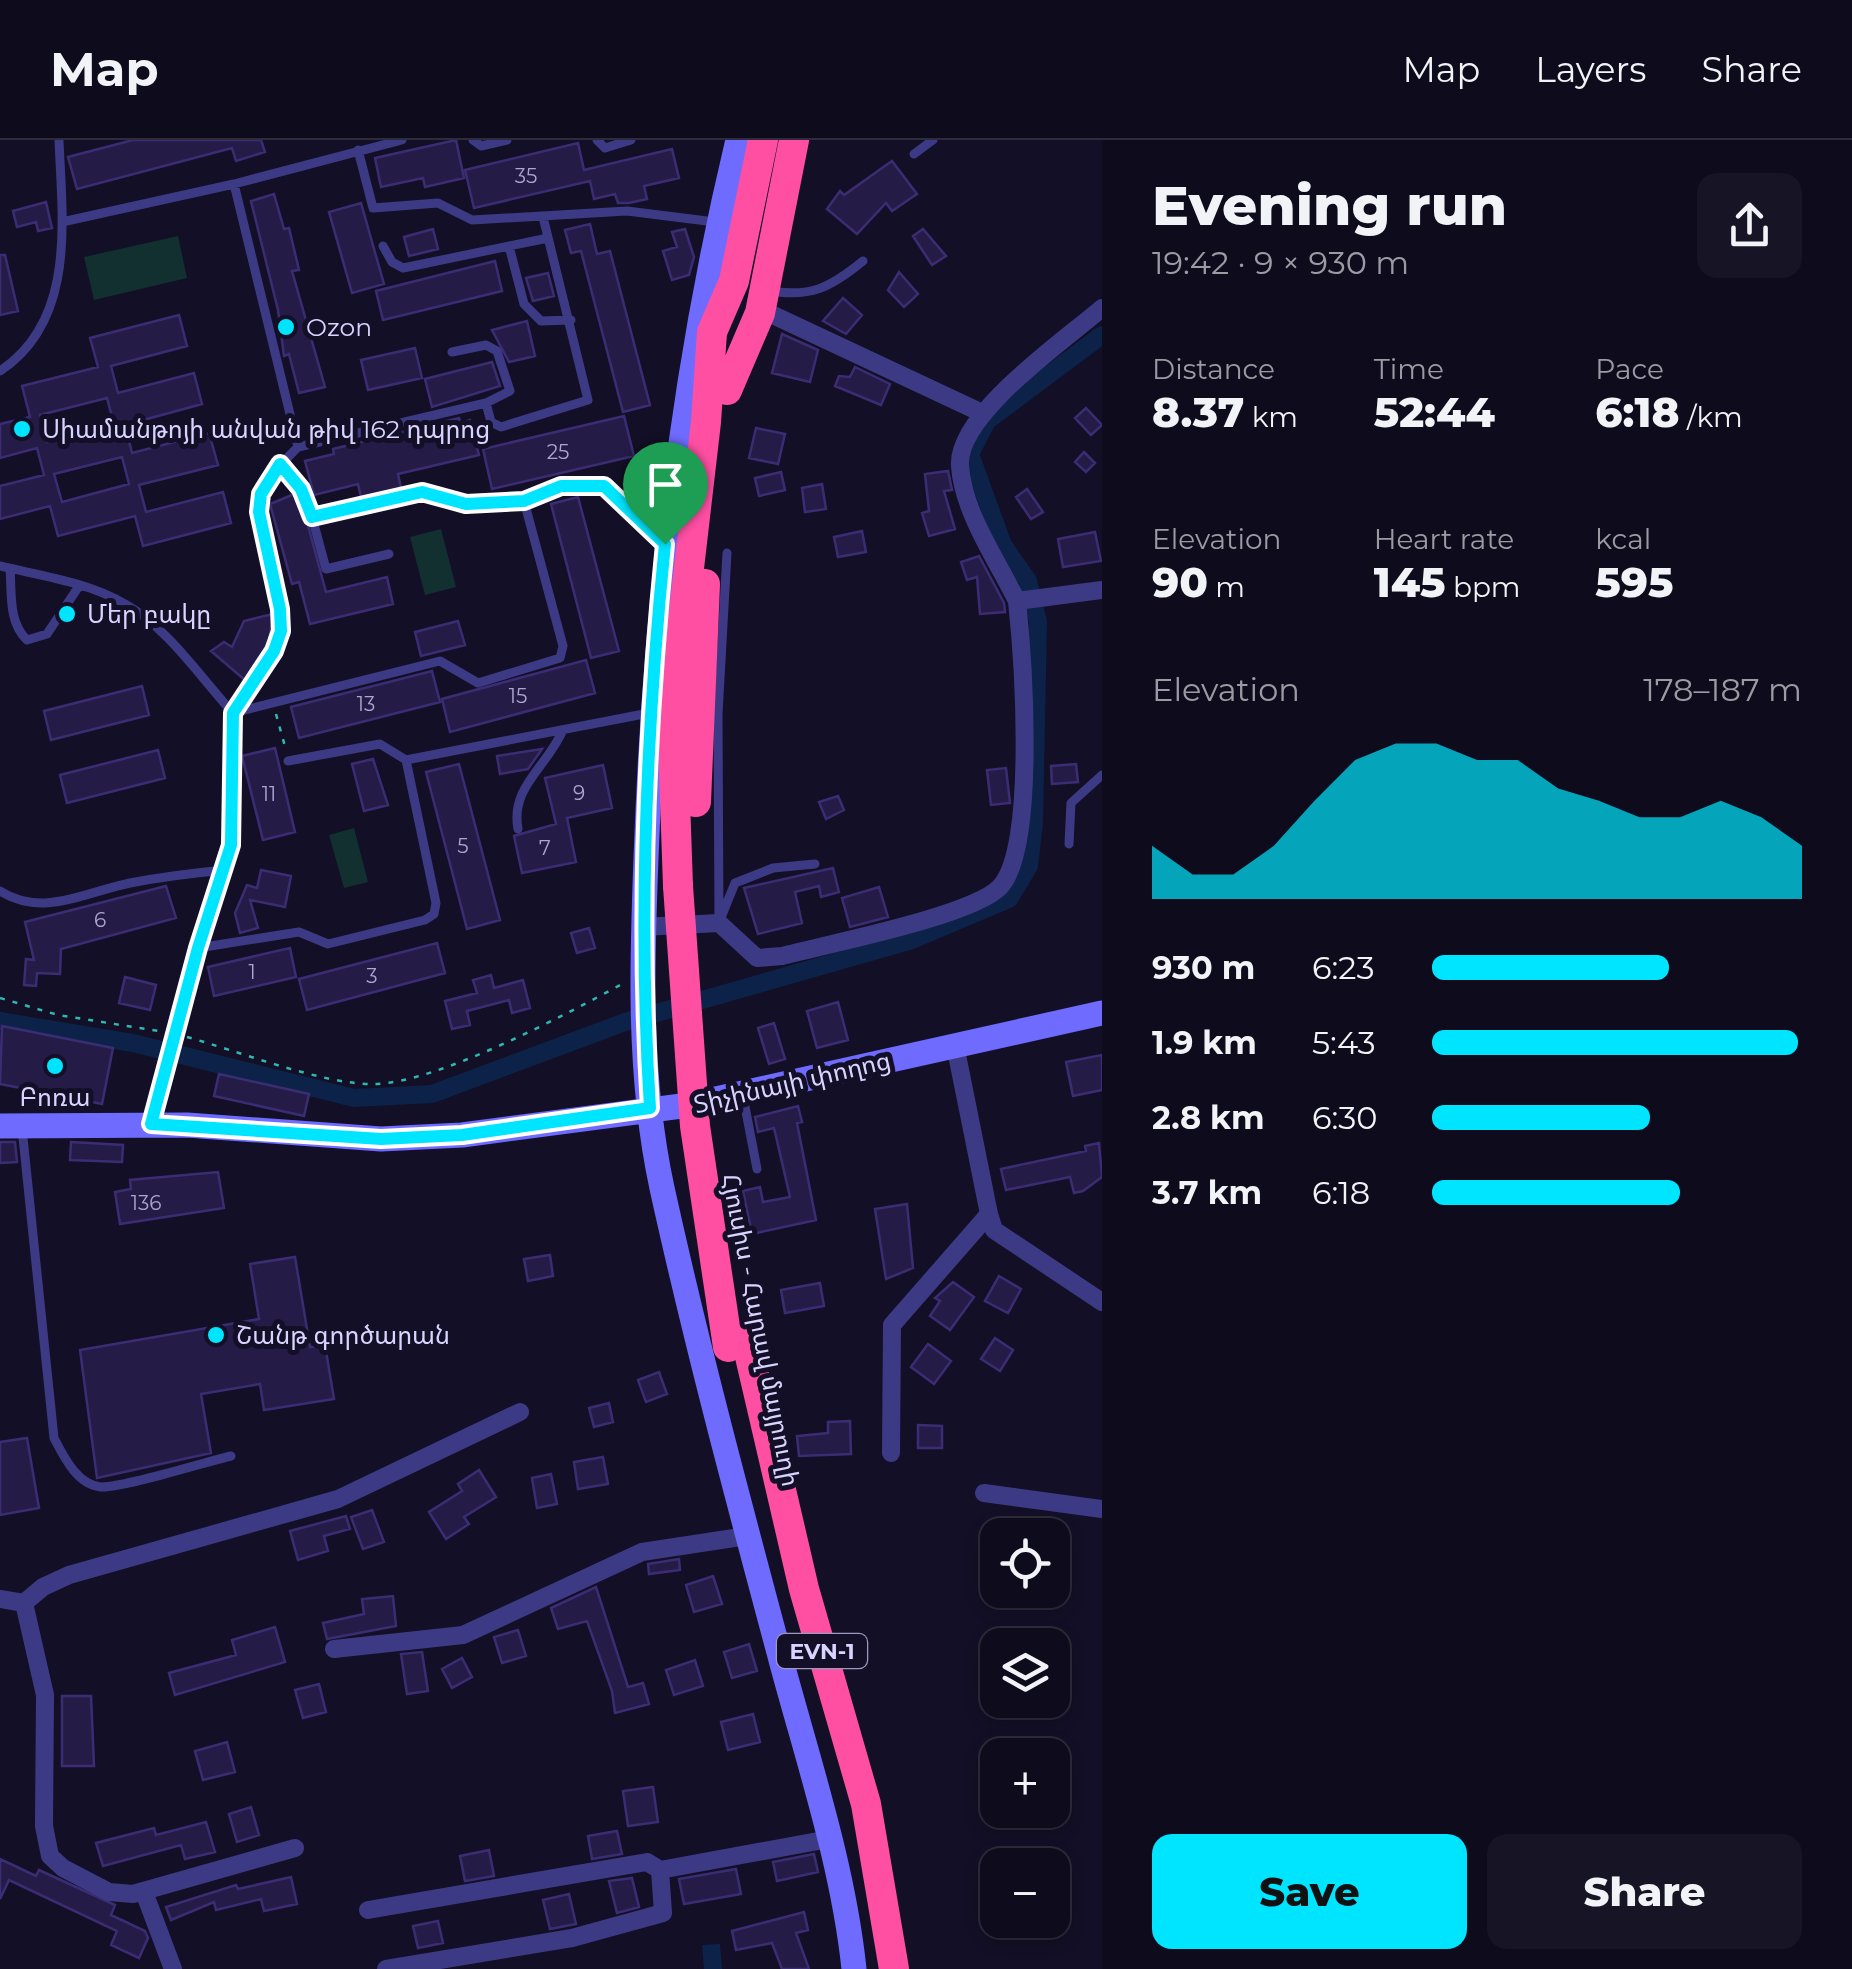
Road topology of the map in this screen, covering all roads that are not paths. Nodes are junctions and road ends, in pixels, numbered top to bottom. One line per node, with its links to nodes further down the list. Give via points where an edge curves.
1 (59, 140): 15 (lane)
2 (402, 140): 11 (lane)
3 (473, 140): 4 (lane, via 481,146)
4 (507, 140)
5 (597, 140): 6 (lane, via 605,148)
6 (631, 140)
7 (738, 140): 16 (main road, EVN-1)
8 (763, 140): 21 (highway, Հյուսիս - Հարավ մայրուղի)
9 (794, 140): 22 (highway, Հյուսիս - Հարավ մայրուղի)
10 (933, 140): 12 (lane)
11 (358, 150): 13 (lane); 14 (lane, via 373,208 438,203 472,220)
12 (914, 154)
13 (234, 184): 15 (lane); 30 (lane)
14 (543, 217): 16 (lane, via 626,210); 17 (lane)
15 (62, 222): 26 (lane, via 52,308 34,339)
16 (718, 222): 21 (main road, EVN-1)
17 (548, 238): 19 (lane); 24 (lane)
18 (383, 246): 19 (lane, via 402,268)
19 (509, 246): 24 (lane, via 524,304 541,321)
20 (864, 261): 22 (lane, via 828,290)
21 (715, 295): 22 (lane); 27 (highway, Հյուսիս - Հարավ մայրուղի / EVN-1); 32 (main road, via 688,379); 49 (highway, Հյուսիս - Հարավ մայրուղի / EVN-1, via 672,714)
22 (768, 302): 27 (highway, Հյուսիս - Հարավ մայրուղի); 29 (street)
23 (1102, 308): 29 (street)
24 (571, 320): 28 (lane, via 588,400 501,426 491,422)
25 (452, 352): 28 (lane, via 486,345 497,351 510,390)
26 (0, 371)
27 (727, 390): 49 (highway, Հյուսիս - Հարավ մայրուղի / EVN-1, via 711,517)
28 (486, 403): 30 (lane)
29 (982, 413): 38 (street, via 959,462 966,496)
30 (298, 446): 39 (lane, via 261,494 259,512 281,631)
31 (524, 501): 32 (lane, via 561,486 604,486); 34 (lane, via 466,504 422,492 312,517 326,569); 39 (lane, via 563,646 560,658 478,682 440,661)
32 (665, 544): 40 (main road)
33 (727, 553): 51 (lane, via 718,714)
34 (389, 554)
35 (5, 567): 36 (lane); 36 (lane, via 18,631 27,640 48,634)
36 (79, 586): 39 (lane, via 127,605 153,625)
37 (1102, 590): 38 (street)
38 (1021, 601): 51 (street, via 1020,836 998,890 952,910 782,956 757,958)
39 (233, 713): 48 (lane)
40 (650, 713): 41 (lane); 52 (main road)
41 (563, 730): 42 (lane); 45 (lane, via 552,757 520,791)
42 (406, 760): 43 (lane, via 380,744); 53 (lane, via 434,914 328,944 299,932)
43 (288, 761)
44 (1102, 775): 46 (lane, via 1071,803)
45 (518, 830)
46 (1068, 844)
47 (815, 864): 51 (lane, via 773,868 735,883)
48 (225, 870): 50 (lane, via 129,883 44,905 19,903); 53 (lane)
49 (689, 886): 63 (highway, Հյուսիս - Հարավ մայրուղի / EVN-1, bridge, via 698,1159)
50 (0, 891)
51 (719, 923): 52 (street)
52 (642, 927): 57 (main road)
53 (198, 948): 58 (lane)
54 (1102, 1013): 55 (main road, Տիչինայի փողոց)
55 (955, 1045): 56 (main road, Տիչինայի փողոց); 61 (street)
56 (742, 1093): 57 (main road, Տիչինայի փողոց); 60 (lane)
57 (650, 1108): 58 (main road, Տիչինայի փողոց, via 462,1135 381,1139); 69 (main road, via 661,1185)
58 (151, 1124): 59 (main road, Տիչինայի փողոց)
59 (11, 1126): 66 (lane, via 54,1438 64,1457 77,1476 100,1487)
60 (757, 1169)
61 (989, 1214): 62 (street, via 994,1230); 65 (street, via 892,1325)
62 (1102, 1302)
63 (736, 1341): 81 (highway, Հյուսիս - Հարավ մայրուղի / EVN-1, via 766,1516 849,1814); 82 (highway, Հյուսիս - Հարավ մայրուղի / EVN-1, via 866,1804)
64 (520, 1412): 71 (street, via 338,1499 69,1575)
65 (891, 1452)
66 (231, 1456)
67 (984, 1493): 68 (street)
68 (1102, 1508)
69 (748, 1536): 72 (street, via 642,1552 463,1635); 73 (main road)
70 (0, 1600): 71 (street)
71 (24, 1603): 76 (street, via 44,1695 50,1856 108,1892)
72 (334, 1650)
73 (829, 1839): 75 (street); 80 (main road)
74 (295, 1848): 76 (street)
75 (660, 1870): 77 (street, via 648,1862); 79 (street, via 662,1913 572,1938)
76 (144, 1892): 78 (street)
77 (368, 1910)
78 (173, 1969)
79 (386, 1969)
80 (854, 1969)
81 (876, 1969)
82 (894, 1969)

